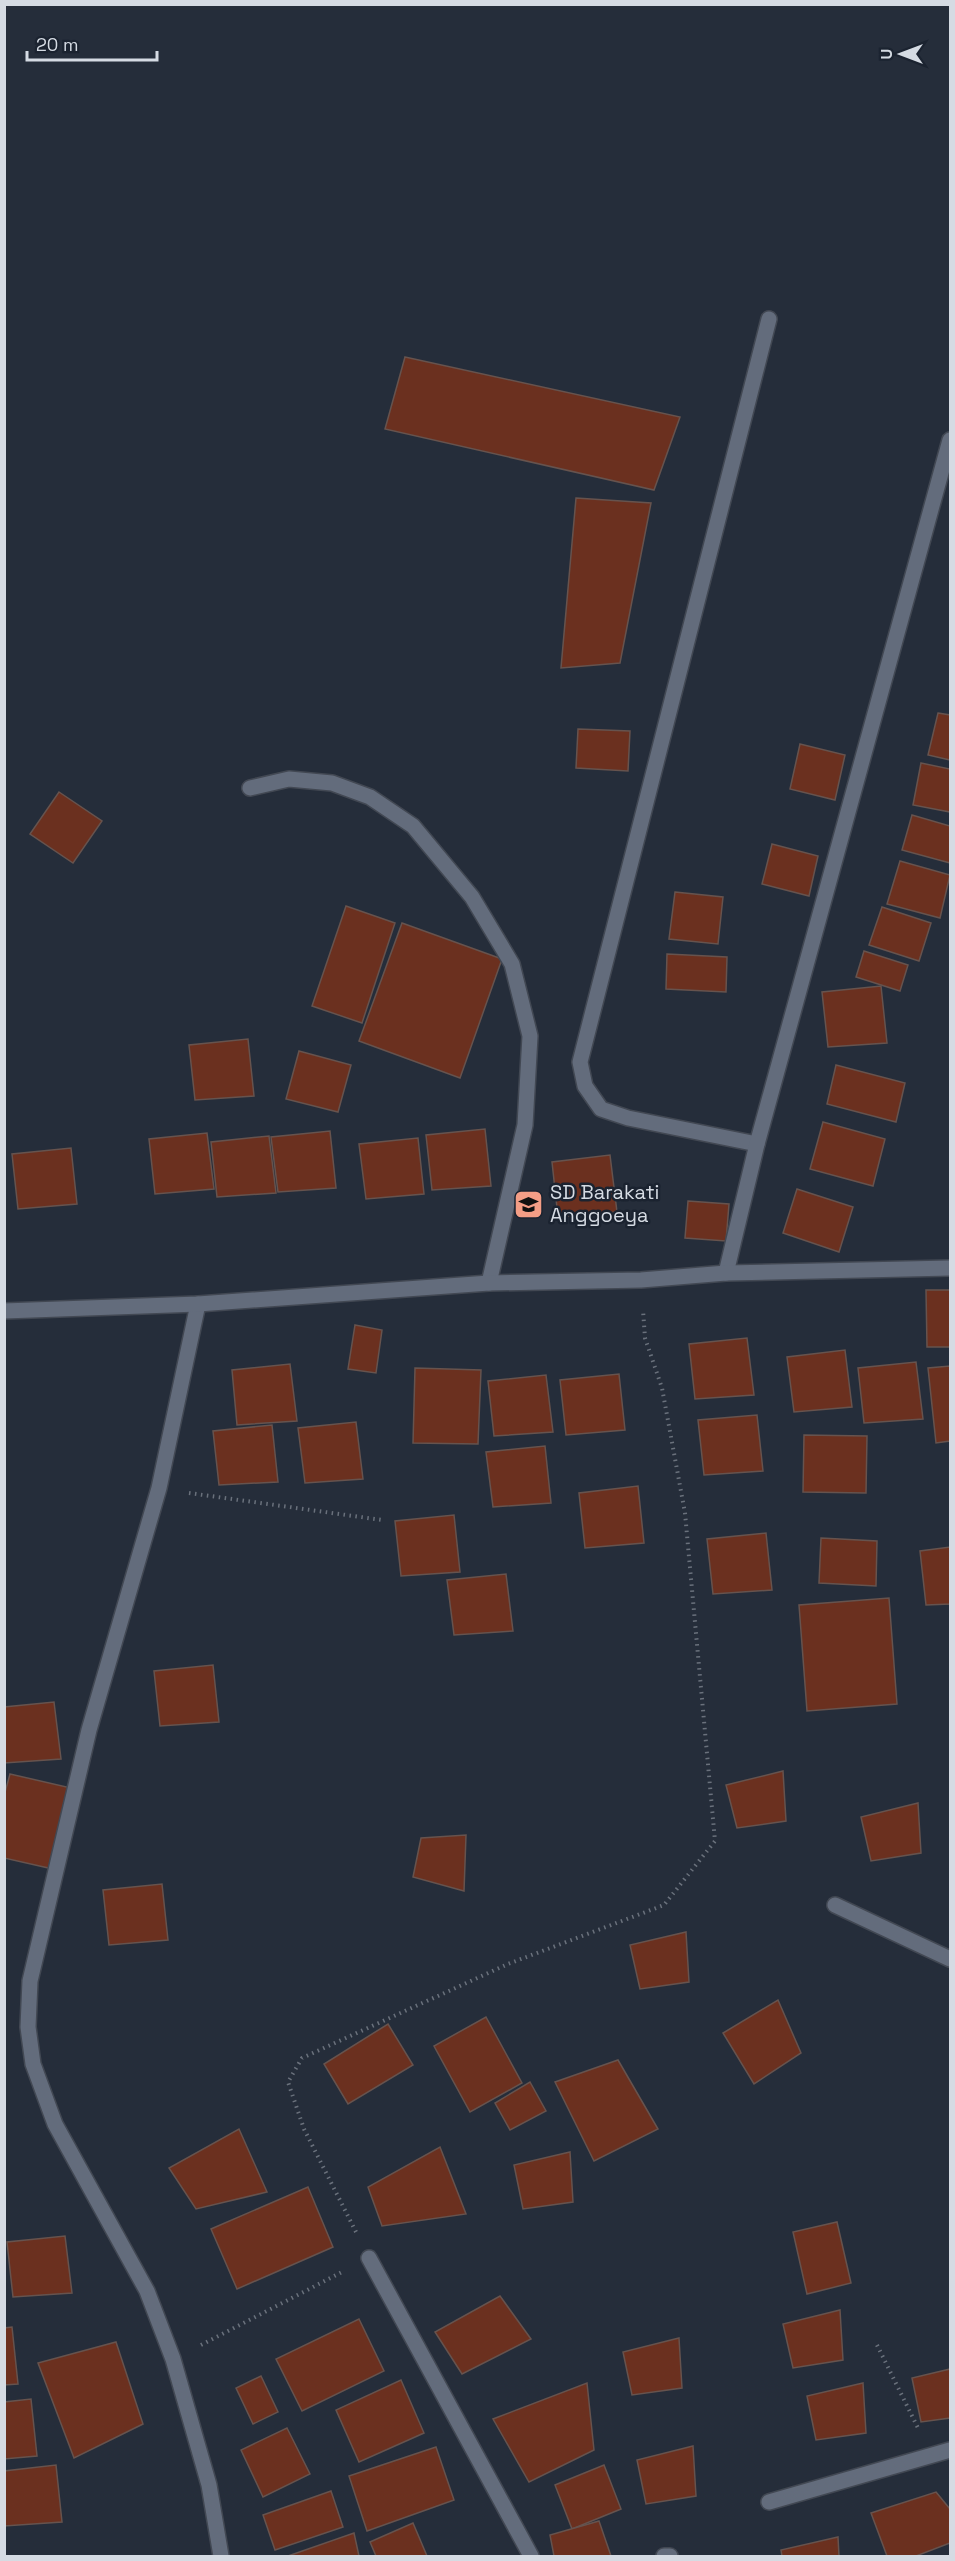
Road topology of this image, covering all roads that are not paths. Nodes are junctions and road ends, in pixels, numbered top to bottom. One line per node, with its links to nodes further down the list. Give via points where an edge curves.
1 (769, 319): 4 (street, via 580,1062 585,1086 601,1109)
2 (951, 440): 4 (street)
3 (250, 788): 7 (street, via 289,778 332,783 370,797 413,826 472,897 512,964 530,1036 525,1125)
4 (758, 1144): 6 (street)
5 (951, 1268): 6 (street)
6 (726, 1273): 7 (street, via 641,1280)
7 (489, 1283): 8 (street)
8 (198, 1304): 9 (street); 15 (street, via 159,1488 89,1730 30,1981 28,2027 33,2064 55,2124 147,2291 172,2359 209,2485)
9 (4, 1311)
10 (835, 1905): 11 (street)
11 (951, 1959)
12 (369, 2258): 16 (street)
13 (951, 2450): 14 (street)
14 (769, 2502)
15 (221, 2556)
16 (531, 2556)
17 (664, 2556): 18 (street)
18 (670, 2556)

